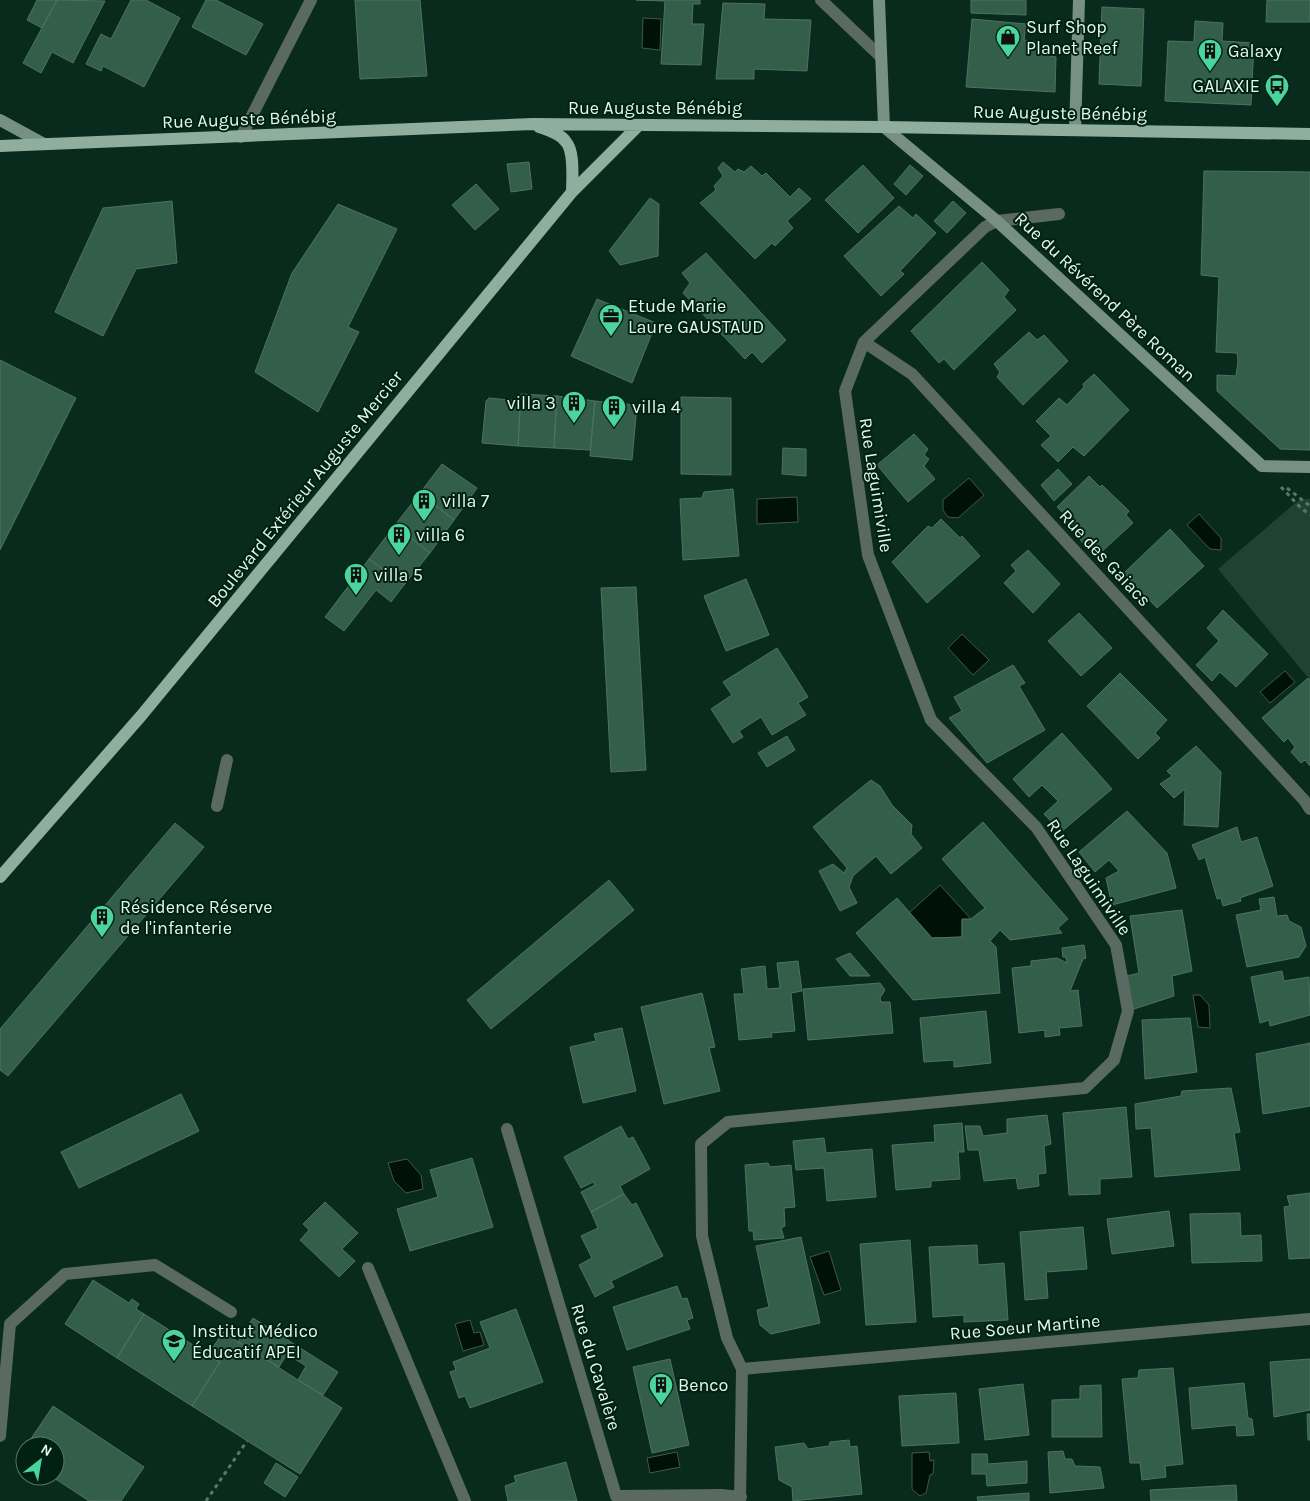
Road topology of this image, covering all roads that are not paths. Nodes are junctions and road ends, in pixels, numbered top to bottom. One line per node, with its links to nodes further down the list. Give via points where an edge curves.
1 (311, 0): 12 (street)
2 (820, 0): 5 (street)
3 (880, 0): 5 (street)
4 (1079, 0): 10 (street)
5 (880, 56): 9 (street)
6 (0, 120): 13 (street)
7 (533, 124): 8 (main road, Rue Auguste Bénébig); 12 (main road, Rue Auguste Bénébig); 15 (main road, via 567,142 572,157)
8 (639, 125): 9 (main road, Rue Auguste Bénébig); 15 (main road, Boulevard Extérieur Auguste Mercier)
9 (884, 127): 10 (main road, Rue Auguste Bénébig); 17 (street, Rue du Révérend Père Roman)
10 (1075, 130): 11 (main road, Rue Auguste Bénébig)
11 (1310, 134)
12 (241, 137): 13 (main road, Rue Auguste Bénébig)
13 (44, 144): 14 (main road, Rue Auguste Bénébig)
14 (0, 146)
15 (572, 192): 23 (main road, Boulevard Extérieur Auguste Mercier, via 141,716)
16 (1059, 214): 17 (street)
17 (997, 221): 18 (street, Rue Laguimiville, via 985,227); 19 (street, Rue du Révérend Père Roman, via 1262,466)
18 (864, 342): 22 (street, Rue des Gaiacs, via 912,374); 28 (street, Rue Laguimiville, via 845,391 868,555 931,720 1036,827 1116,945 1128,1011 1114,1060 1085,1088 728,1122 701,1144 702,1236 727,1338)
19 (1310, 467)
20 (227, 760): 21 (street)
21 (217, 806)
22 (1310, 809)
23 (0, 877)
24 (507, 1129): 30 (street, Rue du Cavalère, via 616,1496 721,1495)
25 (368, 1268): 31 (street)
26 (231, 1312): 29 (street, via 155,1265 65,1274 10,1324)
27 (1310, 1319): 28 (street, Rue Soeur Martine)
28 (742, 1369): 30 (street)
29 (0, 1436)
30 (740, 1499)
31 (465, 1501)

